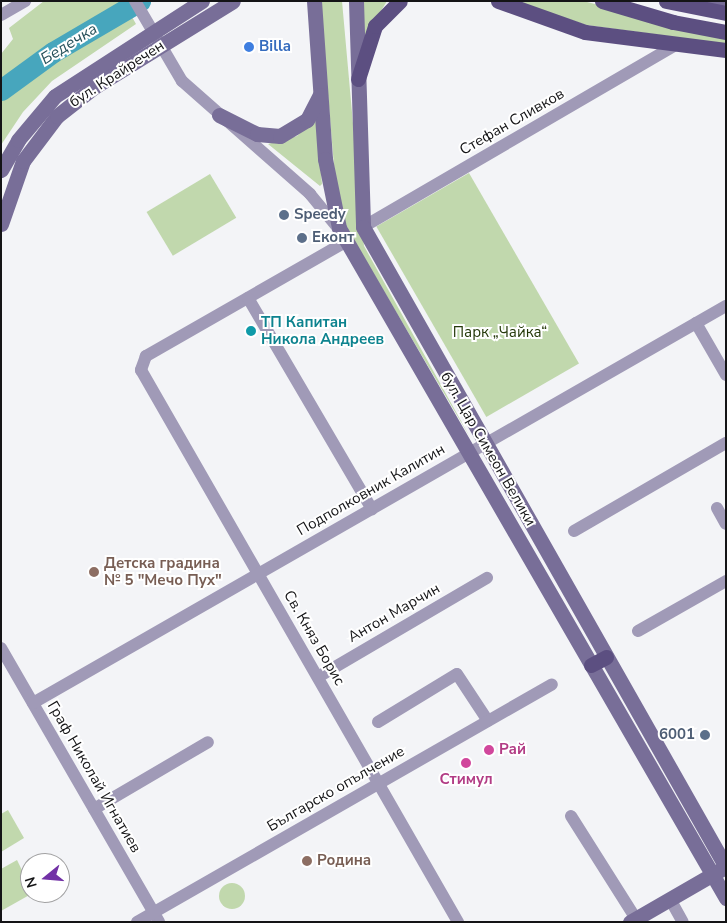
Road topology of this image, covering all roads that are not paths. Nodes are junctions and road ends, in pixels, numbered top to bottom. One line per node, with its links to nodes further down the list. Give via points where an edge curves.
1 (26, 1): 15 (street)
2 (202, 1): 16 (main road, бул. Крайречен)
3 (234, 1): 20 (main road, бул. Крайречен)
4 (314, 1): 23 (main road, бул. Цар Симеон Велики)
5 (349, 1): 18 (main road)
6 (356, 1): 18 (main road, бул. Цар Симеон Велики)
7 (400, 1): 22 (main road, via 375,26)
8 (498, 1): 19 (main road, via 585,32)
9 (602, 1): 17 (main road, via 673,22)
10 (666, 1): 14 (main road)
11 (688, 1): 12 (main road)
12 (726, 1)
13 (138, 6): 16 (street, бул. Цар Симеон Велики)
14 (726, 13)
15 (1, 16)
16 (151, 32): 20 (street, бул. Цар Симеон Велики); 25 (main road, бул. Крайречен, via 55,96 18,140)
17 (726, 32)
18 (358, 33): 22 (main road, бул. Цар Симеон Велики)
19 (677, 44): 21 (main road); 27 (street, Стефан Сливков)
20 (159, 46): 24 (street, бул. Цар Симеон Велики, via 182,81); 26 (main road, бул. Крайречен, via 94,87 57,116 24,162)
21 (726, 50)
22 (358, 79): 27 (main road, бул. Цар Симеон Велики)
23 (321, 92): 24 (main road, via 307,120 280,136 257,134); 28 (main road, бул. Цар Симеон Велики, via 330,191)
24 (219, 115): 28 (street, бул. Цар Симеон Велики, via 310,194)
25 (1, 170)
26 (1, 224)
27 (363, 227): 34 (main road, бул. Цар Симеон Велики)
28 (345, 238): 29 (street); 35 (main road, бул. Цар Симеон Велики)
29 (248, 298): 37 (street); 40 (street, Св. Княз Борис, via 146,356 141,370)
30 (726, 306): 31 (street, Подполковник Калитин)
31 (696, 323): 32 (street); 34 (street, Подполковник Калитин)
32 (726, 375)
33 (726, 443): 39 (street)
34 (486, 444): 35 (street, Подполковник Калитин); 45 (main road, бул. Цар Симеон Велики)
35 (469, 453): 37 (street, Подполковник Калитин); 46 (main road, бул. Цар Симеон Велики)
36 (717, 508): 38 (street)
37 (372, 509): 40 (street, Подполковник Калитин)
38 (726, 524)
39 (574, 531)
40 (258, 574): 47 (street, Св. Княз Борис); 49 (street, Подполковник Калитин)
41 (487, 578): 47 (street, Антон Марчин)
42 (726, 581): 43 (street)
43 (638, 630)
44 (1, 648): 49 (street, Граф Николай Игнатиев)
45 (606, 657): 46 (main road); 56 (main road, бул. Цар Симеон Велики)
46 (591, 665): 57 (main road, бул. Цар Симеон Велики)
47 (318, 676): 53 (street, Св. Княз Борис)
48 (552, 684): 50 (street, Българско опълчение)
49 (33, 703): 54 (street, Граф Николай Игнатиев)
50 (488, 721): 51 (street, via 457,674); 53 (street, Българско опълчение)
51 (378, 722)
52 (208, 742): 54 (street)
53 (379, 783): 60 (street, Българско опълчение); 63 (street, Св. Княз Борис)
54 (94, 809): 60 (street, Граф Николай Игнатиев)
55 (571, 816): 61 (street)
56 (726, 867): 57 (main road)
57 (712, 874): 58 (main road, бул. Цар Симеон Велики); 59 (main road)
58 (726, 898)
59 (670, 899): 61 (main road); 64 (street)
60 (157, 917): 62 (street, Българско опълчение)
61 (633, 920)
62 (137, 922)
63 (458, 922)
64 (683, 922)

